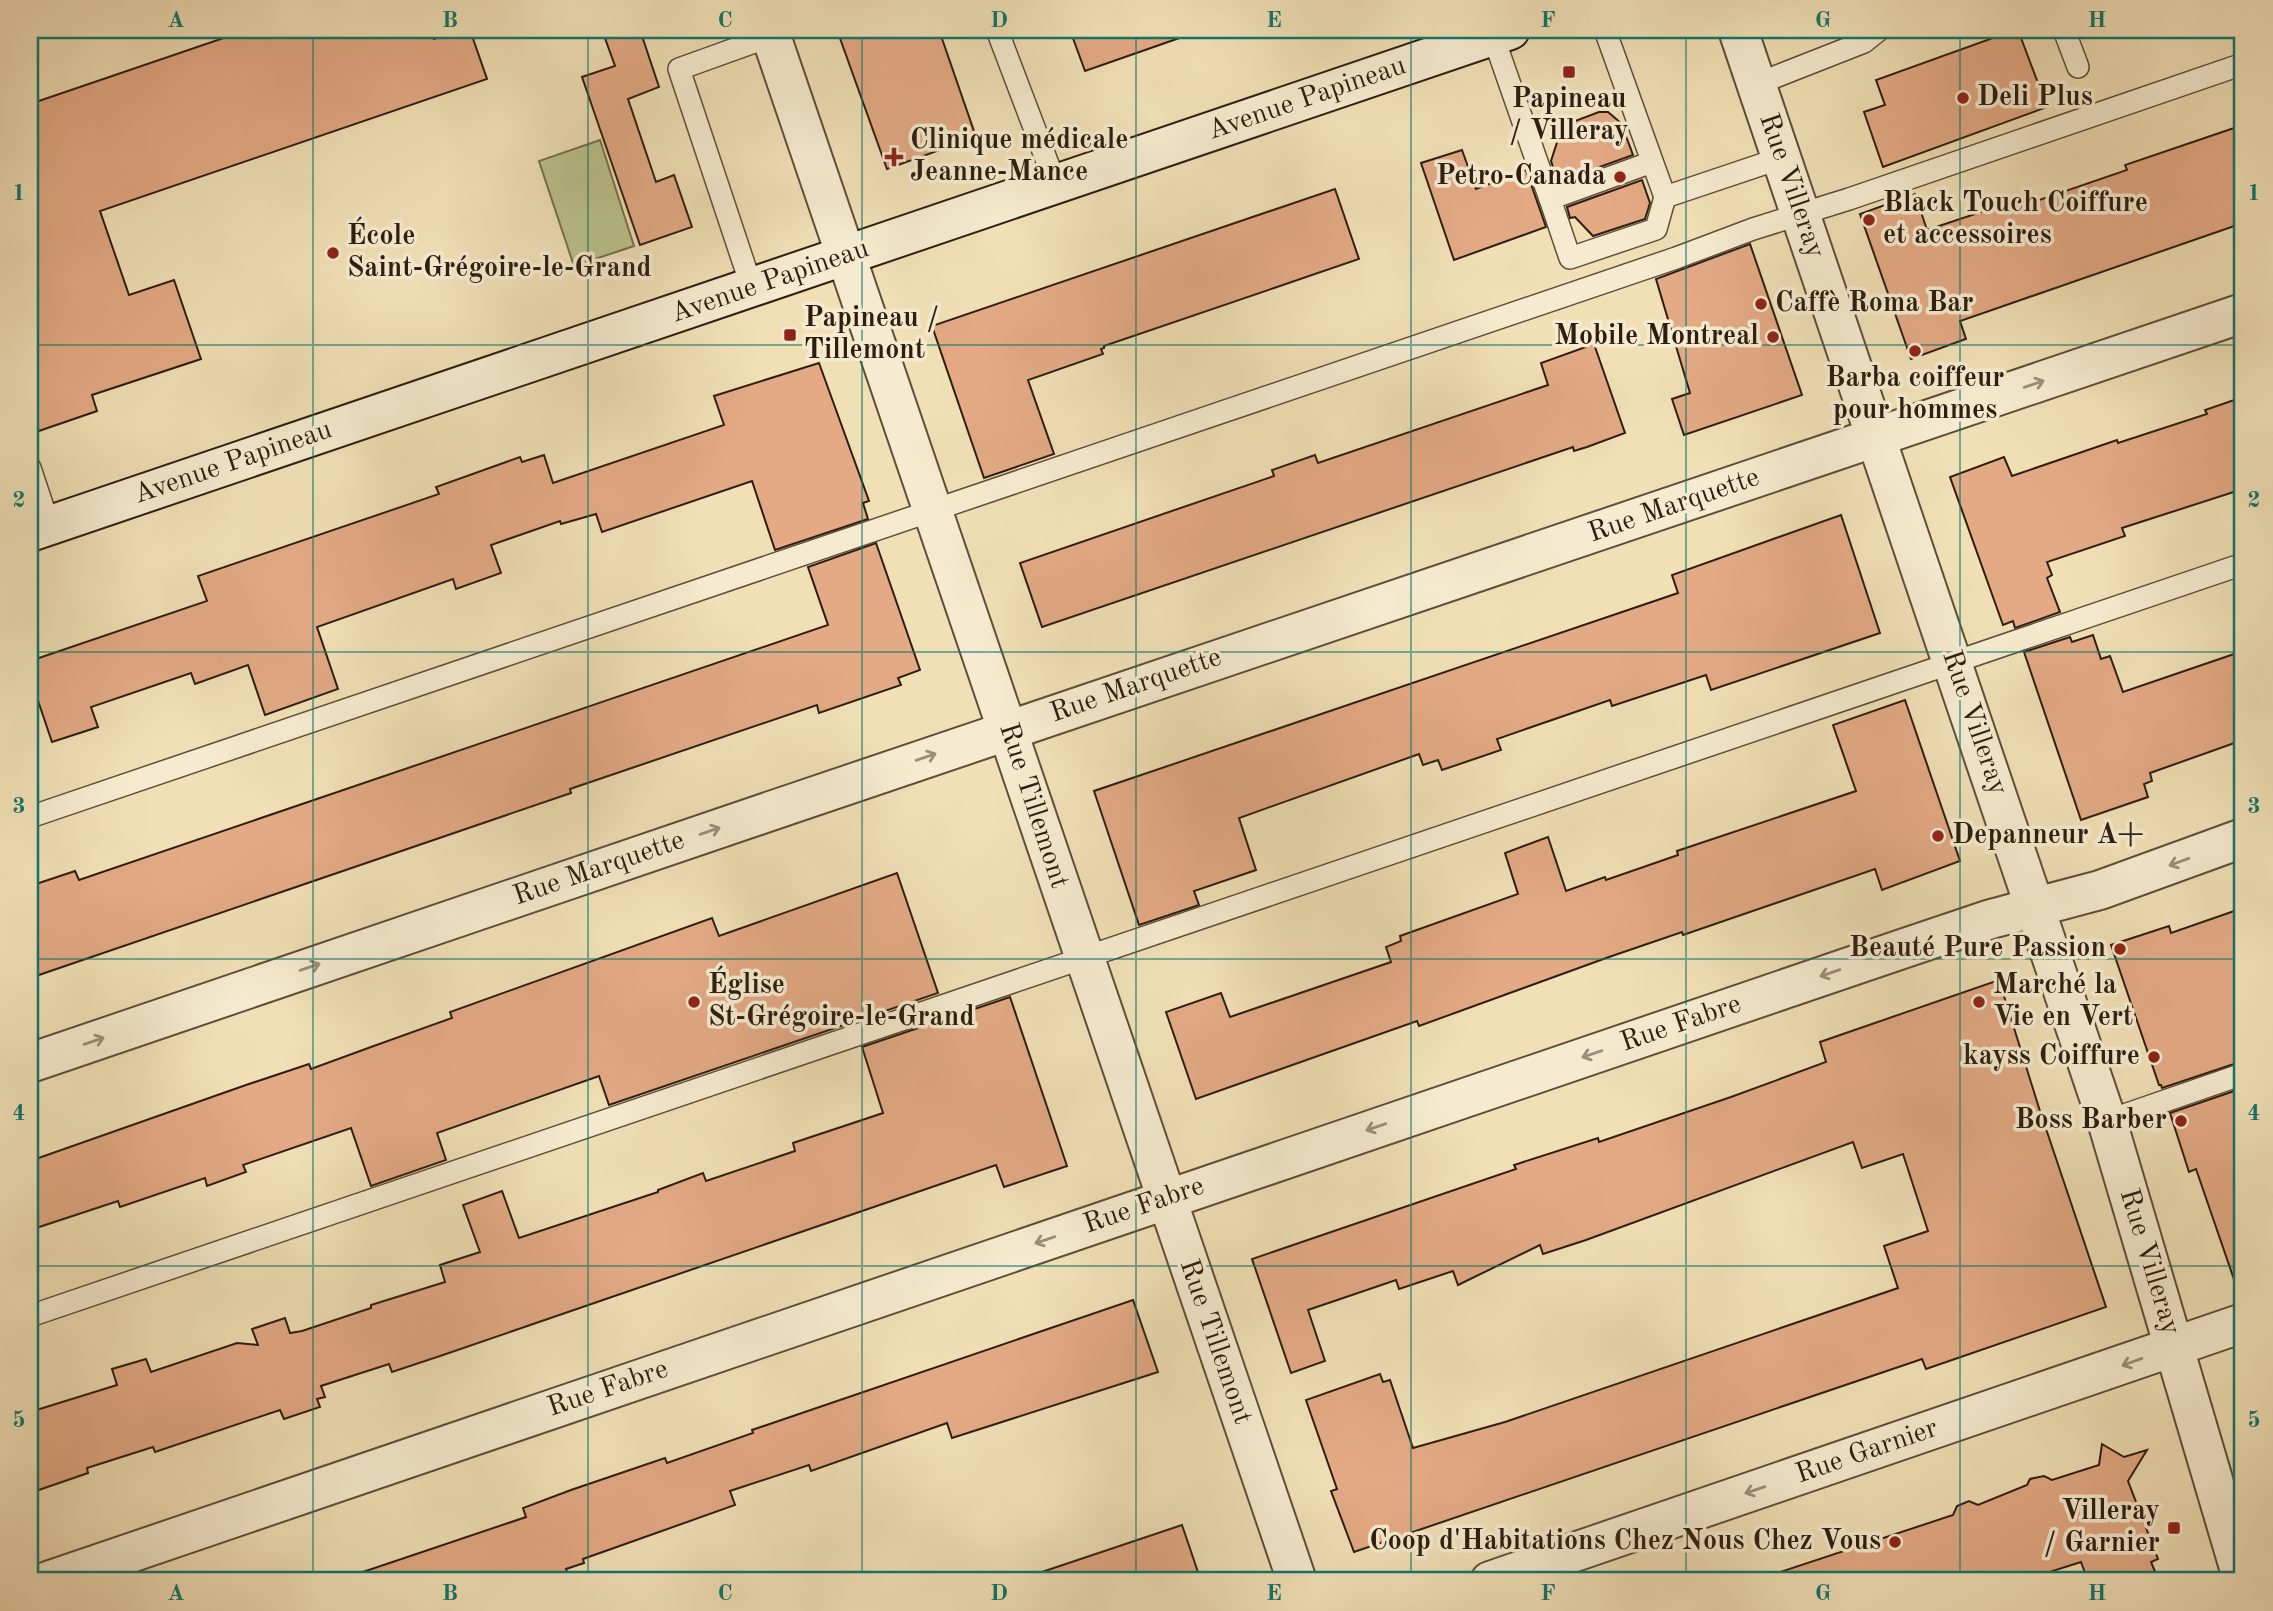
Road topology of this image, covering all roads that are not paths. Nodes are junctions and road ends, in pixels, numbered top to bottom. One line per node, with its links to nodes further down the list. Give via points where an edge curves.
1 (997, 30): 13 (lane)
2 (1605, 30): 12 (lane)
3 (1738, 30): 10 (street, Rue Villeray)
4 (1879, 30): 10 (lane, via 1864,42)
5 (2064, 30): 9 (lane)
6 (770, 33): 17 (street, Rue Tillemont); 18 (lane, via 679,69)
7 (1501, 33): 13 (street, Avenue Papineau); 15 (lane)
8 (2243, 64): 16 (lane)
9 (2078, 67)
10 (1757, 84): 11 (street, Rue Villeray)
11 (1781, 158): 14 (lane); 16 (street, Rue Villeray)
12 (1652, 162): 14 (lane); 15 (lane)
13 (1056, 184): 17 (street, Avenue Papineau)
14 (1665, 197): 15 (lane, via 1656,229 1570,258)
15 (1550, 200)
16 (1801, 214): 20 (street, Rue Villeray); 22 (lane)
17 (846, 256): 18 (street, Avenue Papineau); 22 (street, Rue Tillemont)
18 (752, 288): 23 (street, Avenue Papineau)
19 (2243, 313): 20 (street, Rue Marquette, one-way to 19)
20 (1877, 438): 25 (street, Rue Villeray); 26 (street, Rue Marquette)
21 (30, 468): 23 (lane)
22 (932, 510): 26 (street, Rue Tillemont); 27 (lane)
23 (39, 528)
24 (2243, 564): 25 (lane)
25 (1953, 662): 29 (street, Rue Villeray); 30 (lane)
26 (1008, 730): 30 (street, Rue Tillemont); 31 (street, Rue Marquette, one-way to 26)
27 (30, 817)
28 (2243, 838): 29 (street, Rue Fabre, one-way to 29, via 2100,890)
29 (2035, 907): 33 (street, Rue Villeray); 34 (street, Rue Fabre, one-way to 34)
30 (1083, 959): 34 (street, Rue Tillemont); 35 (lane)
31 (30, 1063)
32 (2243, 1074): 33 (lane)
33 (2107, 1121): 37 (street, Rue Villeray)
34 (1167, 1198): 38 (street, Rue Fabre, one-way to 38); 39 (street, Rue Tillemont)
35 (30, 1316)
36 (2243, 1323): 37 (street, Rue Garnier)
37 (2174, 1346): 40 (street, Rue Garnier, one-way to 40); 41 (street, Rue Villeray)
38 (48, 1581)
39 (1297, 1581)
40 (1490, 1581)
41 (2243, 1581)

